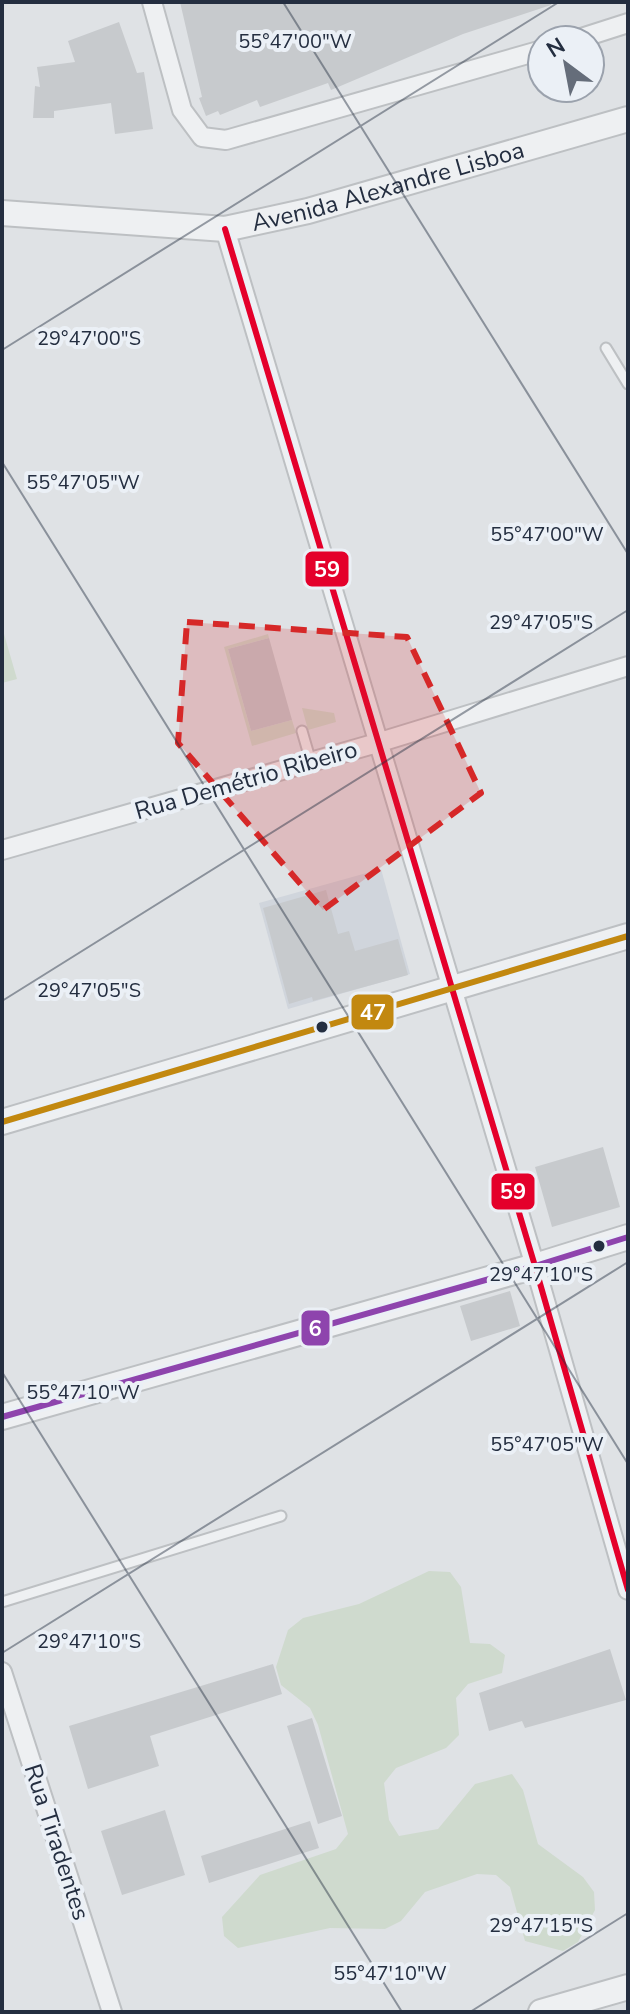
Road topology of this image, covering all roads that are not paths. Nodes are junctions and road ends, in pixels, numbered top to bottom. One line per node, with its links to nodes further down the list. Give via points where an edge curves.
1 (152, 2): 4 (street, via 182,110 202,137 226,140)
2 (628, 23): 3 (street)
3 (606, 30)
4 (526, 55)
5 (628, 119): 7 (street, Avenida Alexandre Lisboa, via 308,211)
6 (2, 213): 7 (street, Avenida Alexandre Lisboa)
7 (225, 229): 12 (street)
8 (606, 348): 9 (lane)
9 (628, 384)
10 (628, 666): 12 (street, Rua Demétrio Ribeiro)
11 (302, 731): 13 (lane)
12 (377, 743): 13 (street, Rua Demétrio Ribeiro); 16 (street)
13 (311, 762): 14 (street, Rua Demétrio Ribeiro)
14 (2, 850)
15 (628, 936): 16 (street)
16 (452, 988): 17 (street); 19 (street)
17 (2, 1122)
18 (628, 1237): 19 (street)
19 (535, 1266): 20 (street); 22 (street)
20 (2, 1417)
21 (281, 1516): 23 (lane)
22 (628, 1590)
23 (2, 1602)
24 (2, 1672): 26 (street, Rua Tiradentes)
25 (628, 1987): 27 (street)
26 (112, 2012)
27 (541, 2012)

